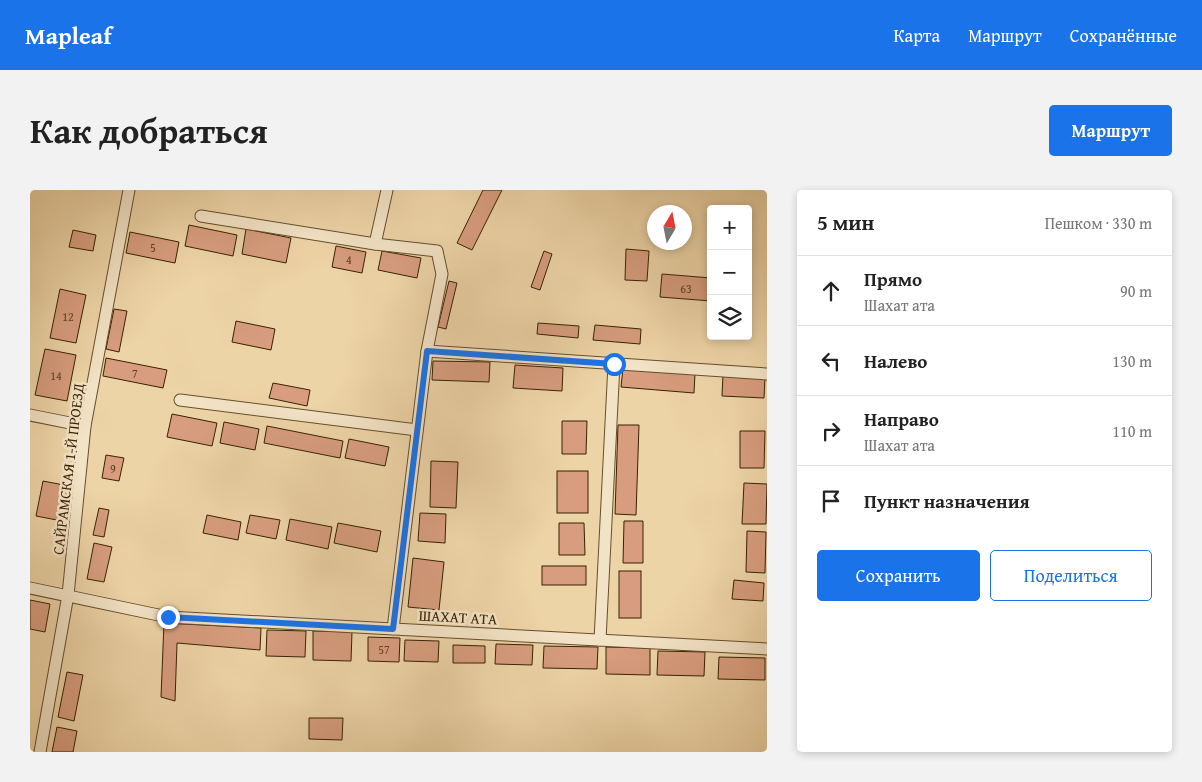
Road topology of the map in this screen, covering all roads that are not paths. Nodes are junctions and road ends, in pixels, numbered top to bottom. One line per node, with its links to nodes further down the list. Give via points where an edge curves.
1 (129, 190): 10 (street, САЙРАМСКАЯ 1-Й ПРОЕЗД)
2 (387, 190): 4 (street)
3 (201, 216): 4 (street)
4 (375, 244): 5 (street, via 437,251 442,274)
5 (427, 351): 6 (street); 11 (street)
6 (614, 364): 7 (street); 15 (street)
7 (767, 374)
8 (180, 400): 11 (street)
9 (30, 414): 10 (street)
10 (85, 426): 13 (street, САЙРАМСКАЯ 1-Й ПРОЕЗД)
11 (417, 430): 14 (street)
12 (30, 588): 13 (street, ШАХАТ АТА)
13 (68, 596): 14 (street, ШАХАТ АТА, via 168,617); 17 (street, САЙРАМСКАЯ 1-Й ПРОЕЗД)
14 (393, 629): 15 (street, ШАХАТ АТА)
15 (600, 640): 16 (street, ШАХАТ АТА)
16 (767, 649)
17 (40, 752)

